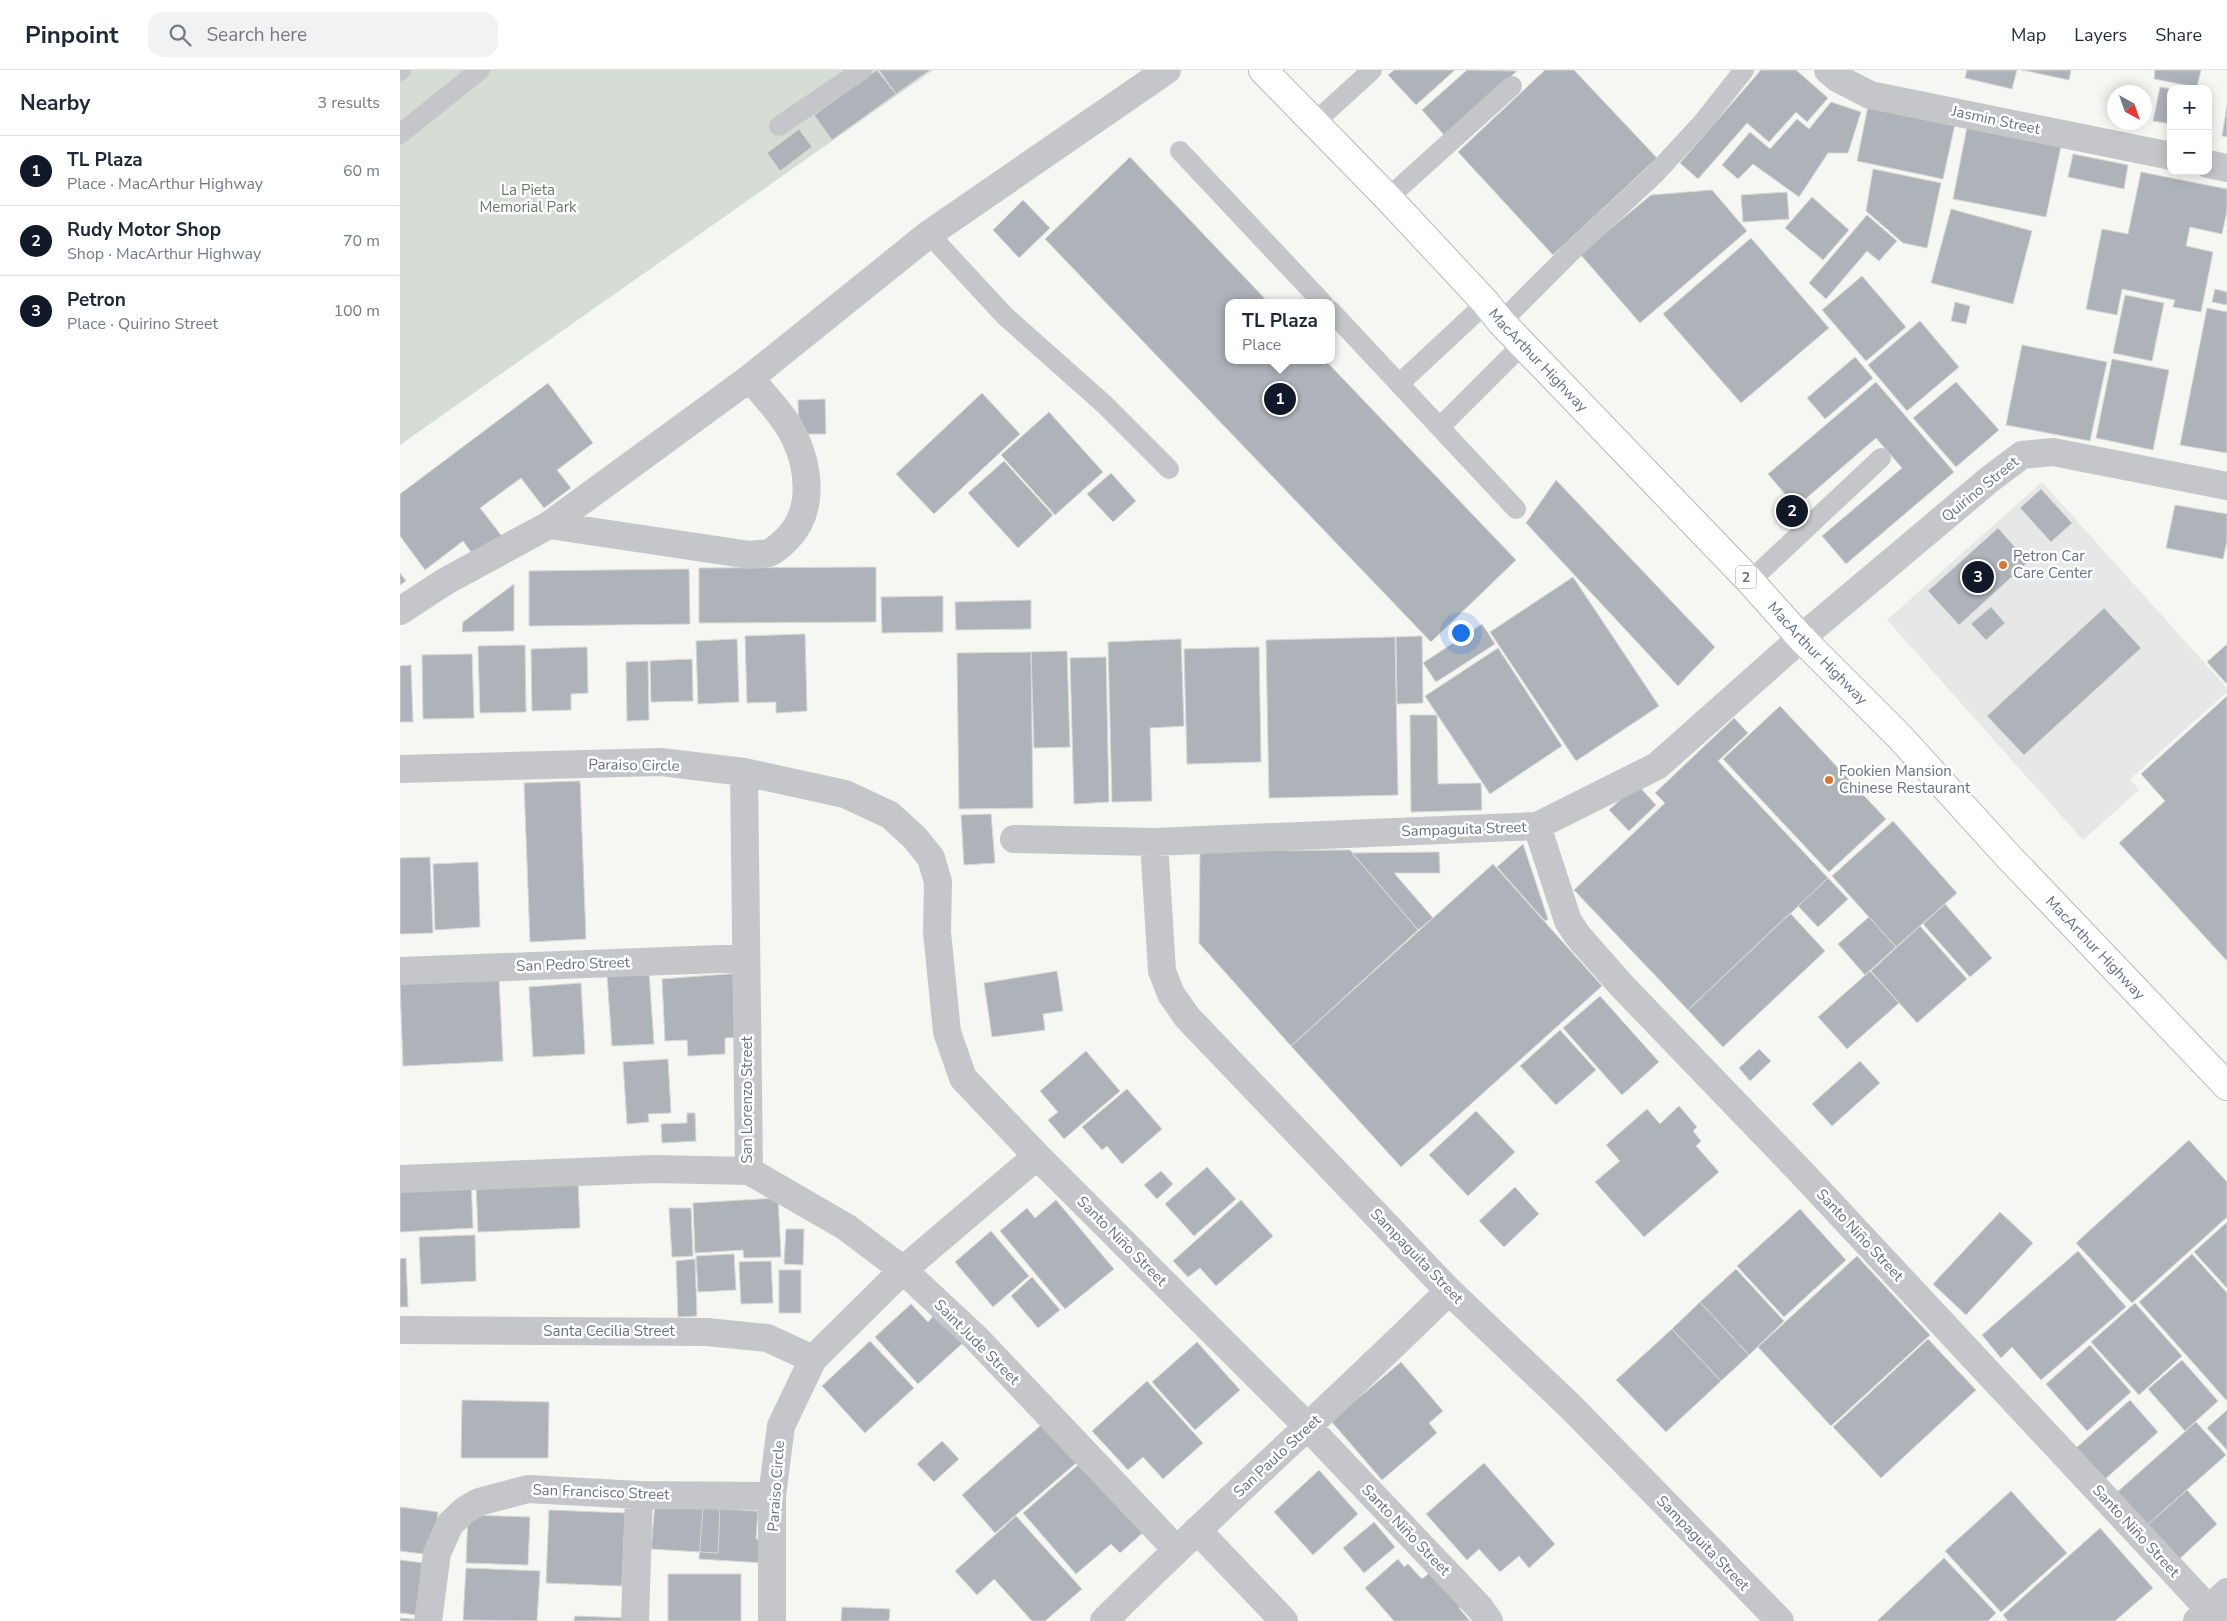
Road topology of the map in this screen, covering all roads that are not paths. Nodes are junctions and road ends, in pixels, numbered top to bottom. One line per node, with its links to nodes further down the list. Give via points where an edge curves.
1 (480, 70): 11 (lane)
2 (862, 70): 10 (lane)
3 (1167, 70): 17 (street)
4 (1263, 70): 9 (highway, MacArthur Highway / 2)
5 (1372, 70): 9 (lane)
6 (1744, 70): 19 (lane, via 1703,122 1654,175 1574,249)
7 (1828, 70): 13 (street, Jasmin Street, via 1870,94)
8 (1512, 86): 16 (lane)
9 (1314, 122): 16 (highway, MacArthur Highway / 2)
10 (779, 126)
11 (400, 134)
12 (1180, 151): 18 (lane)
13 (2167, 155)
14 (2212, 165): 15 (street)
15 (2227, 168)
16 (1388, 198): 19 (highway, MacArthur Highway / 2)
17 (929, 234): 22 (street); 26 (lane, via 1004,316 1091,391)
18 (1319, 299)
19 (1494, 312): 21 (highway, MacArthur Highway / 2); 23 (lane)
20 (1335, 315): 23 (lane)
21 (1523, 344): 24 (lane); 30 (highway, MacArthur Highway / 2)
22 (750, 378): 29 (street); 29 (street, via 793,435 802,460 807,486 805,512 796,530 782,544 769,552 750,555)
23 (1399, 384): 24 (lane)
24 (1440, 427): 28 (lane)
25 (1881, 458): 30 (lane)
26 (1170, 469)
27 (2227, 486): 32 (street, Quirino Street, via 2053,452 2022,455)
28 (1516, 509)
29 (549, 525): 31 (street, via 446,581)
30 (1750, 581): 32 (highway, MacArthur Highway / 2)
31 (400, 611)
32 (1801, 638): 36 (street, Sampaguita Street, via 1656,766); 41 (highway, MacArthur Highway / 2, via 1899,736 2006,854)
33 (400, 769): 34 (street, Paraiso Circle, via 661,762)
34 (744, 772): 35 (street, Paraiso Circle, via 845,794); 39 (street, San Lorenzo Street)
35 (890, 815): 42 (street, Santo Niño Street, via 931,858 938,882 937,932 947,1032 963,1078)
36 (1537, 826): 38 (street, Sampaguita Street); 54 (street, Santo Niño Street, via 1568,921 1578,936)
37 (1014, 839): 38 (street, Sampaguita Street)
38 (1154, 842): 46 (street, Sampaguita Street, via 1162,971 1171,994 1187,1017)
39 (746, 958): 40 (street, San Pedro Street); 43 (street, San Lorenzo Street)
40 (400, 971)
41 (2227, 1086)
42 (1037, 1156): 45 (street, Paraiso Circle); 49 (street, Santo Niño Street)
43 (749, 1171): 44 (street, San Lorenzo Street, via 654,1169); 45 (street, Saint Jude Street, via 846,1226)
44 (400, 1179)
45 (903, 1270): 48 (street, Paraiso Circle); 53 (street, Saint Jude Street, via 977,1339)
46 (1449, 1290): 49 (street, San Paulo Street); 61 (street, Sampaguita Street, via 1572,1408)
47 (400, 1330): 48 (street, Santa Cecilia Street, via 707,1332 767,1338)
48 (813, 1359): 51 (street, Paraiso Circle, via 781,1426)
49 (1308, 1427): 52 (street, San Paulo Street); 55 (street, Santo Niño Street)
50 (639, 1495): 51 (street, San Francisco Street); 56 (street, San Francisco Street, via 528,1489 479,1502 465,1510 450,1524 437,1553); 57 (street)
51 (772, 1496): 58 (street, Paraiso Circle)
52 (1196, 1530): 53 (street, San Paulo Street); 60 (street)
53 (1176, 1549): 59 (street, San Paulo Street)
54 (2213, 1611)
55 (1484, 1614)
56 (428, 1621)
57 (634, 1621)
58 (772, 1621)
59 (1104, 1621)
60 (1284, 1621)
61 (1780, 1621)

